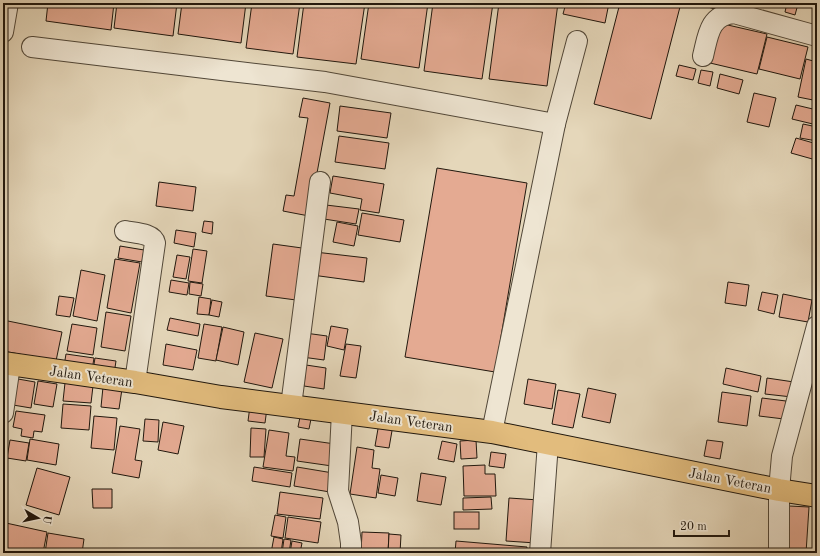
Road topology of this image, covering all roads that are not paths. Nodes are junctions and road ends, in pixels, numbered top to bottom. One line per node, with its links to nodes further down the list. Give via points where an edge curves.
1 (6, 4): 2 (street)
2 (3, 32)
3 (817, 36): 6 (street, via 734,13 727,14 714,22)
4 (577, 41): 7 (street)
5 (32, 47): 7 (street, via 325,82)
6 (703, 56)
7 (555, 124): 16 (street)
8 (320, 182): 13 (street)
9 (125, 231): 12 (street, via 155,240)
10 (817, 326): 18 (street, via 782,456)
11 (7, 364): 12 (main road, Jalan Veteran); 15 (street)
12 (135, 382): 13 (main road, Jalan Veteran)
13 (291, 406): 14 (main road, Jalan Veteran)
14 (342, 412): 16 (main road, Jalan Veteran); 20 (street, via 338,491 348,522)
15 (3, 413)
16 (492, 432): 17 (main road, Jalan Veteran)
17 (548, 444): 18 (main road, Jalan Veteran); 21 (street)
18 (779, 490): 19 (main road, Jalan Veteran); 22 (street)
19 (817, 496)
20 (351, 553)
21 (540, 553)
22 (779, 553)

